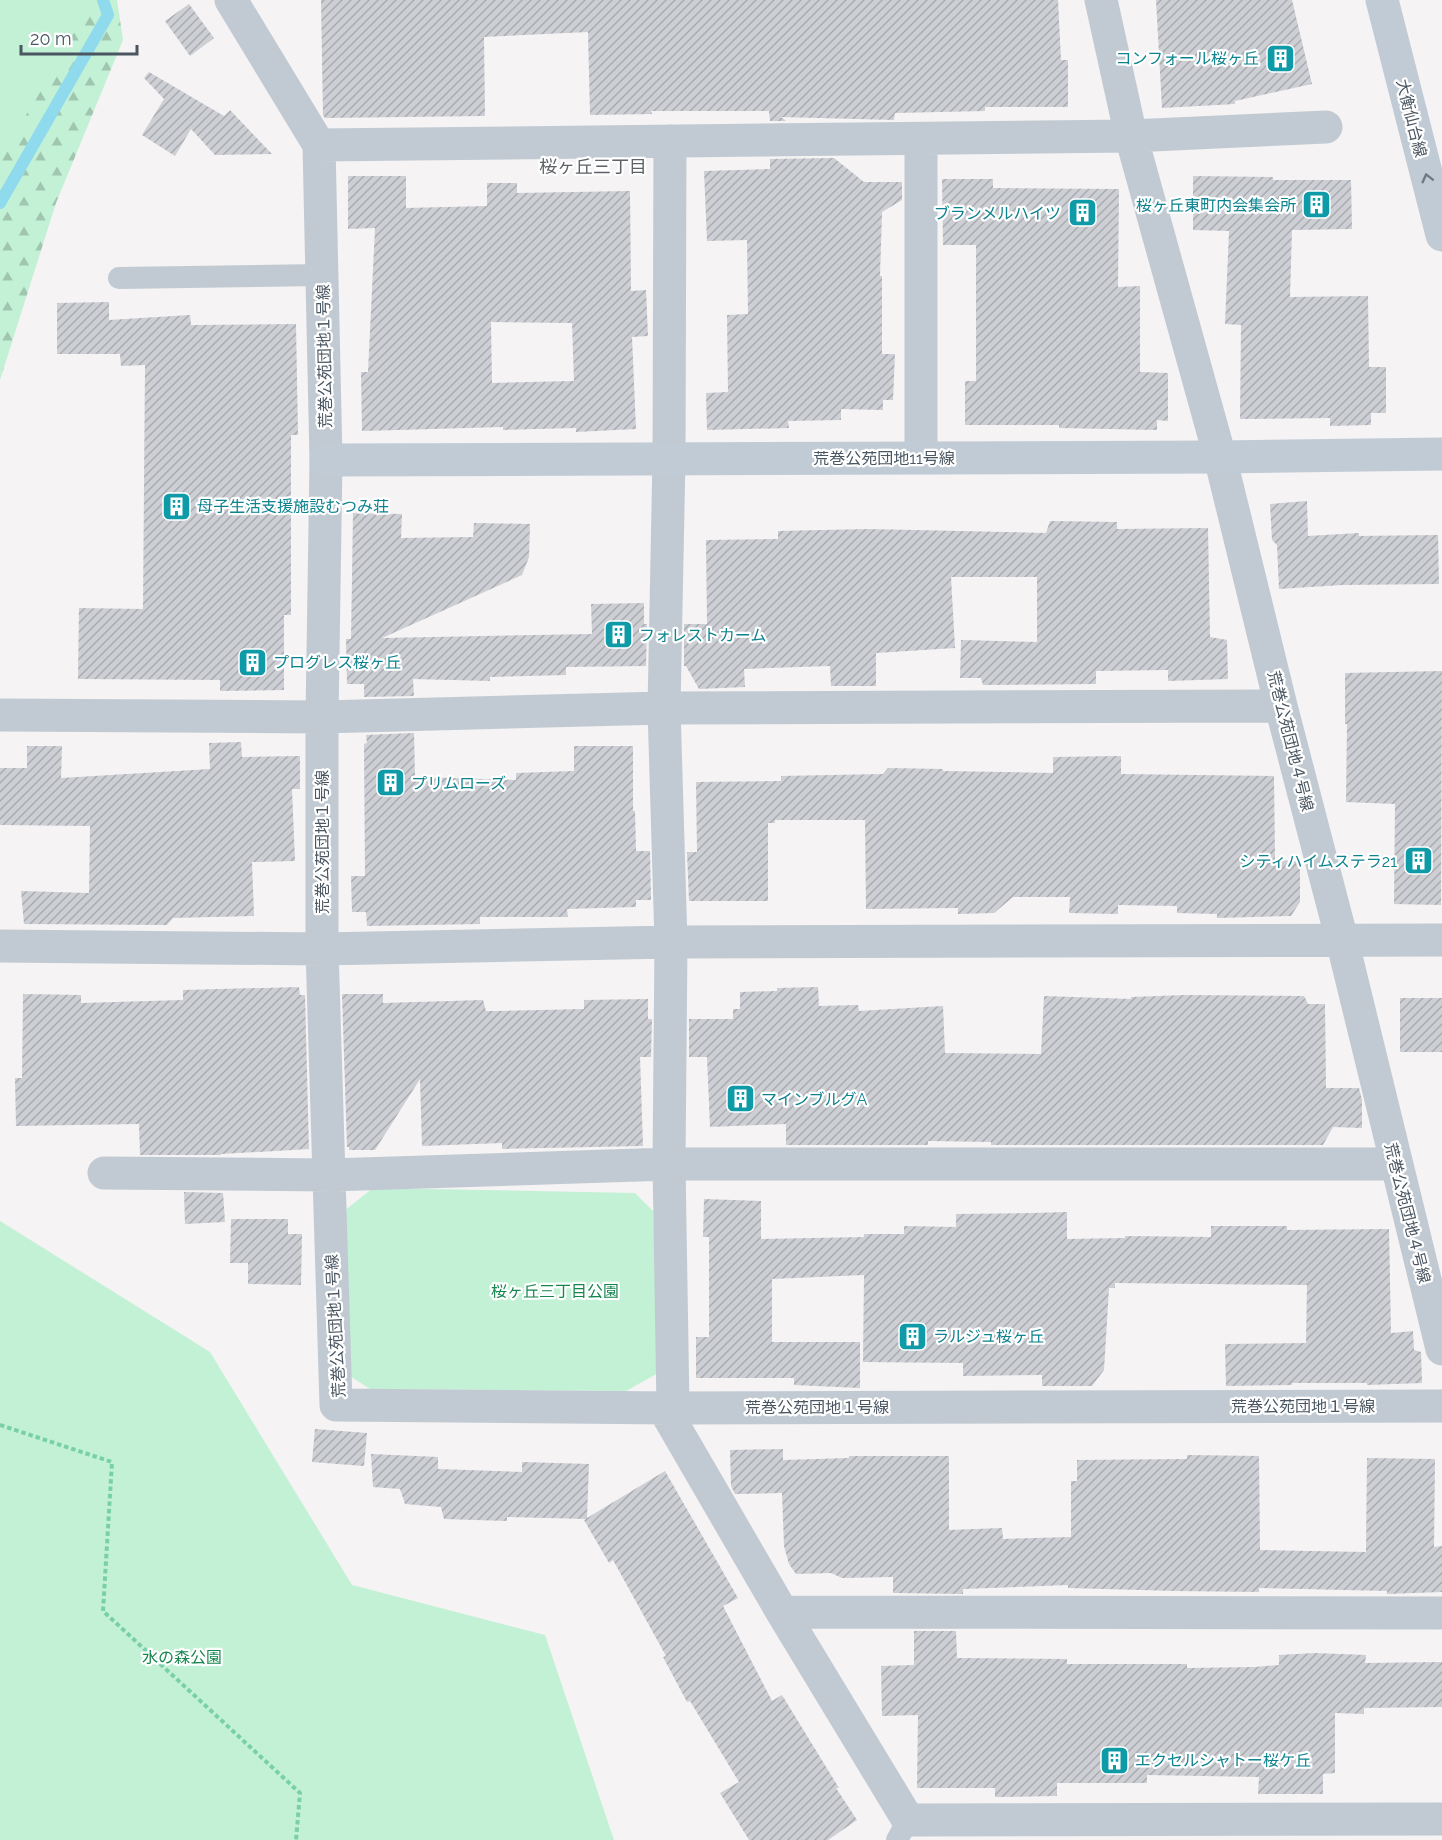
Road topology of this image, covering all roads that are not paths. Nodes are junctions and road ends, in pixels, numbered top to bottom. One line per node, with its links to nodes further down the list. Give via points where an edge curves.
1 (231, 0): 8 (street)
2 (1101, 0): 5 (street, 荒巻公苑団地４号線)
3 (1382, 0): 9 (street, 大衡仙台線, one-way to 3)
4 (1326, 127): 5 (street)
5 (1131, 136): 6 (street); 14 (street, 荒巻公苑団地４号線)
6 (921, 139): 7 (street); 13 (street)
7 (670, 141): 8 (street); 15 (street)
8 (320, 145): 10 (street, 荒巻公苑団地１号線)
9 (1442, 235)
10 (322, 275): 11 (lane); 16 (street, 荒巻公苑団地１号線)
11 (119, 278)
12 (1442, 454): 14 (street, 荒巻公苑団地11号線)
13 (921, 457): 14 (street, 荒巻公苑団地11号線); 15 (street, 荒巻公苑団地11号線)
14 (1220, 457): 17 (street, 荒巻公苑団地４号線)
15 (669, 458): 16 (street, 荒巻公苑団地11号線); 18 (street)
16 (326, 460): 20 (street, 荒巻公苑団地１号線)
17 (1281, 706): 18 (street); 21 (street, 荒巻公苑団地４号線)
18 (664, 708): 20 (street); 23 (street)
19 (0, 716): 20 (street)
20 (322, 717): 25 (street, 荒巻公苑団地１号線)
21 (1342, 940): 22 (street); 23 (street); 27 (street, 荒巻公苑団地４号線)
22 (1442, 940)
23 (671, 942): 25 (street); 26 (street)
24 (0, 946): 25 (street)
25 (322, 949): 29 (street, 荒巻公苑団地１号線)
26 (669, 1164): 27 (street); 29 (street); 32 (street)
27 (1396, 1164): 30 (street, 荒巻公苑団地４号線)
28 (104, 1173): 29 (street)
29 (330, 1175): 32 (street, 荒巻公苑団地１号線, via 336,1405)
30 (1442, 1349)
31 (1442, 1406): 32 (street, 荒巻公苑団地１号線)
32 (668, 1408): 33 (street)
33 (782, 1612): 34 (street); 36 (street)
34 (1442, 1613)
35 (1442, 1819): 38 (street)
36 (902, 1830): 37 (street)
37 (1104, 1830): 38 (street)
38 (1319, 1830)

